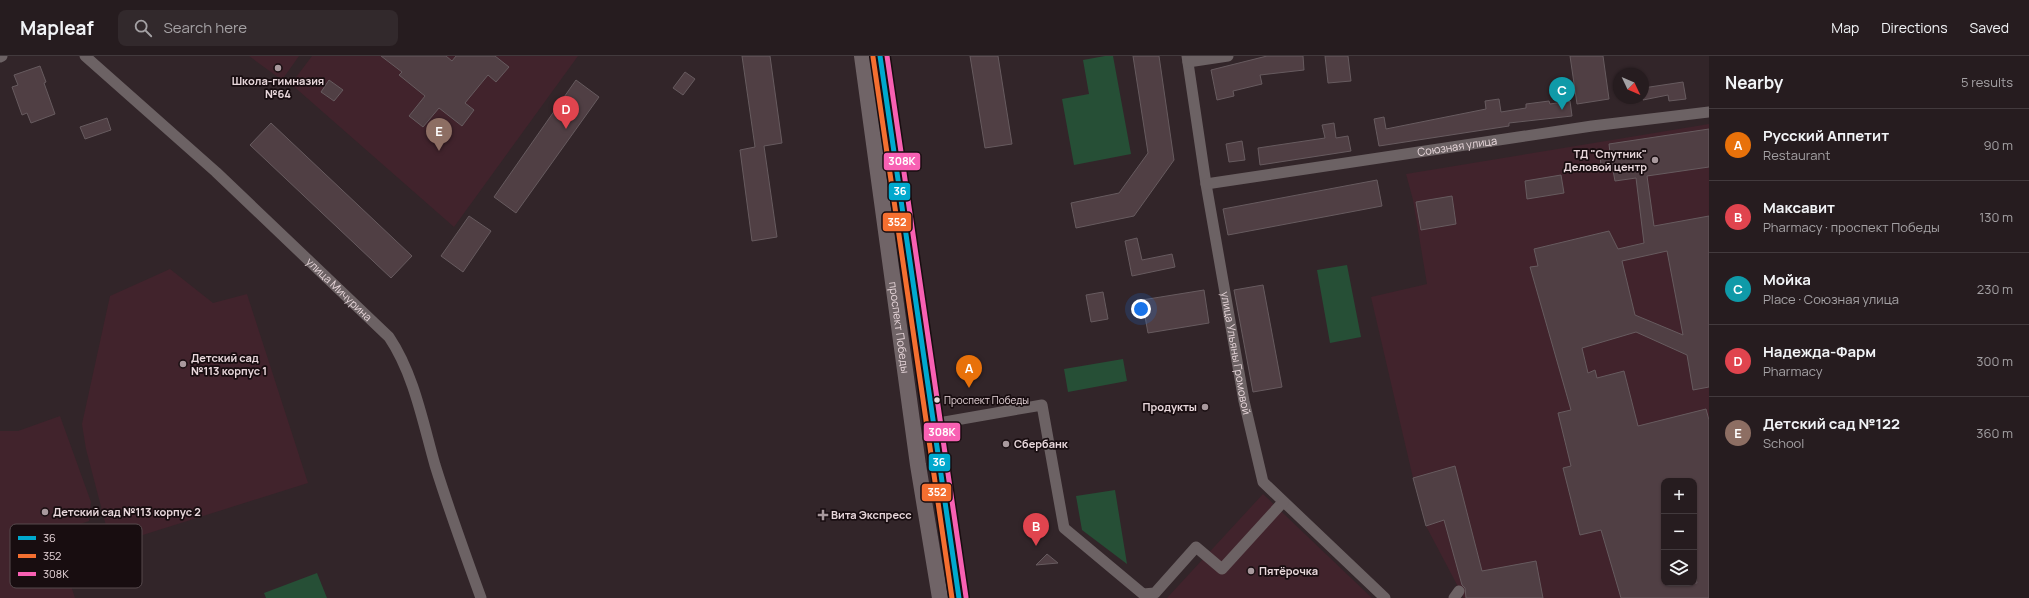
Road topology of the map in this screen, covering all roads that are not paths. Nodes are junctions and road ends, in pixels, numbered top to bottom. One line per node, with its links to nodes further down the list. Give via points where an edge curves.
1 (84, 56): 10 (street, улица Мичурина, via 216,172 389,337 399,352 409,378 444,493)
2 (862, 56): 11 (main road, проспект Победы, via 917,457)
3 (880, 56): 8 (main road, проспект Победы)
4 (1228, 56): 5 (street)
5 (1188, 59): 7 (street, улица Ульяны Громовой)
6 (1709, 112): 7 (street, Союзная улица, via 1592,126)
7 (1206, 184): 9 (street, улица Ульяны Громовой, via 1244,401 1263,482)
8 (933, 424): 9 (street, via 1042,405 1064,528 1143,594 1155,592 1196,547 1222,569); 12 (main road, проспект Победы)
9 (1283, 502): 13 (street, улица Ульяны Громовой)
10 (480, 598)
11 (940, 598)
12 (959, 598)
13 (1385, 598)

